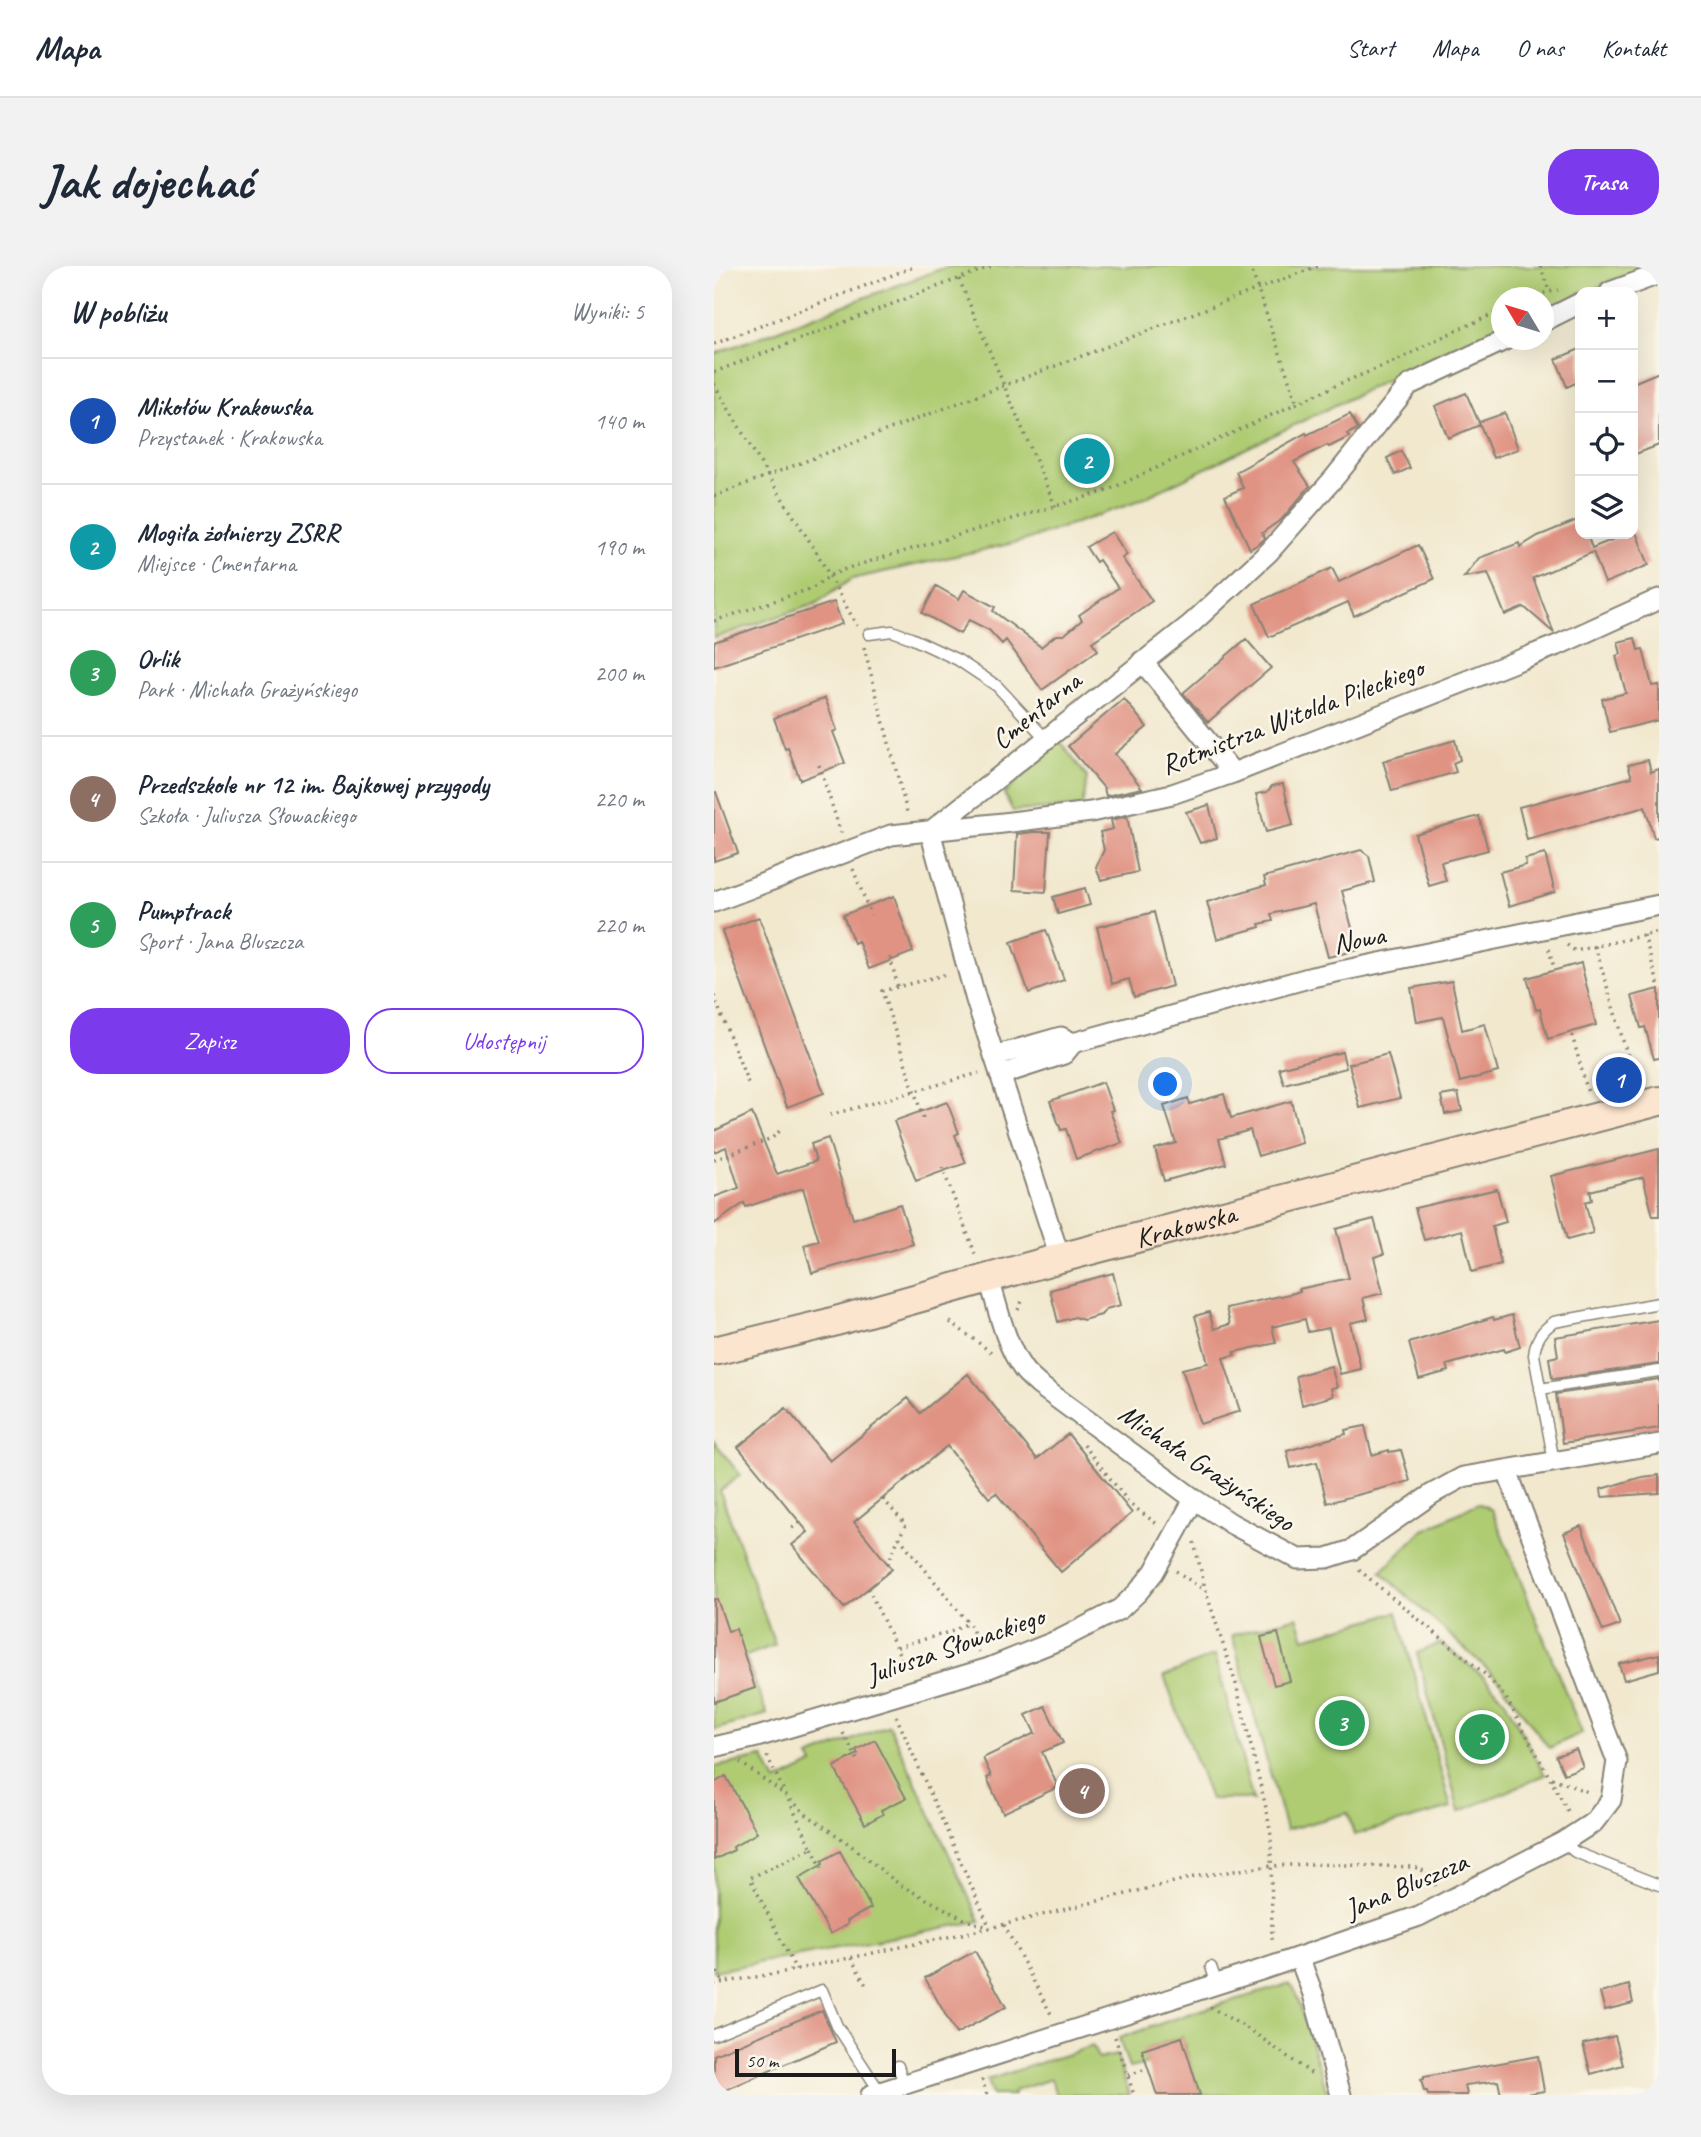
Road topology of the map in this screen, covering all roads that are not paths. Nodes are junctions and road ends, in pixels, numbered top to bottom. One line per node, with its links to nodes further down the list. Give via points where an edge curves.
1 (1659, 274): 2 (street)
2 (1624, 287)
3 (1575, 306): 4 (street)
4 (1554, 316)
5 (1491, 347): 8 (street, Cmentarna, via 1409,385 1269,552 1191,624)
6 (1659, 600): 10 (street, Rotmistrza Witolda Pileckiego)
7 (869, 634): 9 (lane, via 892,631 958,660 997,686)
8 (1142, 661): 9 (street, Cmentarna); 10 (street)
9 (1046, 739): 11 (street, Cmentarna)
10 (1233, 774): 11 (street, Rotmistrza Witolda Pileckiego, via 1172,794 1091,812)
11 (921, 831): 12 (street, Rotmistrza Witolda Pileckiego, via 891,835 850,858); 14 (street)
12 (714, 902)
13 (1659, 905): 14 (street, Nowa, via 1311,977 1073,1042 1064,1054)
14 (993, 1067): 16 (street)
15 (1659, 1101): 16 (street, Krakowska)
16 (1060, 1258): 17 (street, Krakowska)
17 (983, 1268): 19 (street, Krakowska, via 829,1323); 25 (street, Michała Grażyńskiego, via 1024,1371)
18 (1659, 1303): 21 (lane, via 1554,1322 1536,1343)
19 (714, 1351)
20 (1659, 1371): 21 (lane)
21 (1540, 1389): 23 (lane)
22 (1659, 1444): 23 (street, Michała Grażyńskiego)
23 (1554, 1462): 24 (street, Michała Grażyńskiego)
24 (1507, 1471): 25 (street, Michała Grażyńskiego, via 1464,1478 1432,1494 1352,1550 1327,1558 1298,1559); 27 (street, Jana Bluszcza, via 1617,1761 1611,1800 1594,1822)
25 (1194, 1499): 26 (street, Juliusza Słowackiego, via 1184,1533 1120,1609 989,1668)
26 (714, 1747)
27 (1563, 1842): 28 (lane, via 1575,1852); 29 (street, Jana Bluszcza, via 1419,1916)
28 (1659, 1885)
29 (1299, 1957): 31 (street, Jana Bluszcza, via 1214,1975 901,2075); 32 (street)
30 (714, 2035): 31 (lane, via 822,1990)
31 (875, 2094)
32 (1341, 2095)

